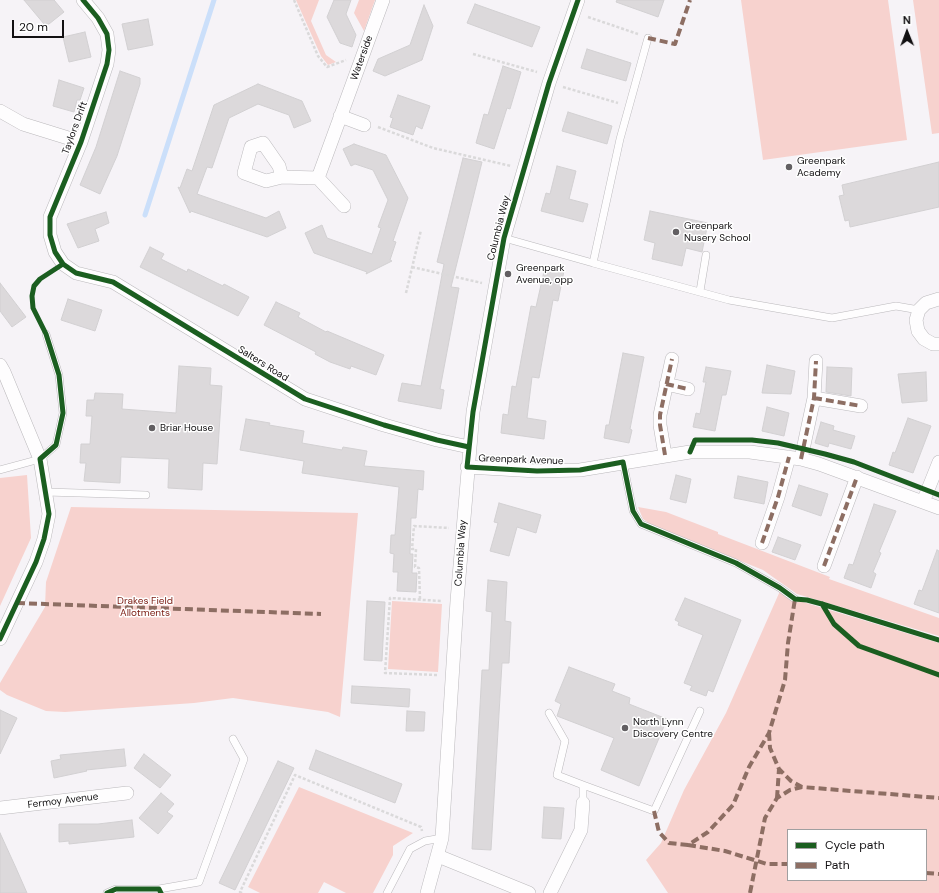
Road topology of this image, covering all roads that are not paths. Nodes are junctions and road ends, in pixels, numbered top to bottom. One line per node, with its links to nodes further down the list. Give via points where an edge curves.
1 (83, 0): 8 (street, Taylors Drift, via 107,34 109,50 107,64)
2 (383, 0): 6 (street, Waterside)
3 (576, 6): 12 (street, Columbia Way, via 550,80)
4 (648, 38): 14 (lane, via 620,139)
5 (0, 111): 8 (street, Taylors Drift, via 23,124)
6 (340, 116): 7 (street); 10 (street, Waterside)
7 (364, 125)
8 (81, 142): 15 (street, Taylors Drift, via 50,217 50,235 55,252)
9 (282, 177): 10 (street)
10 (318, 178): 11 (street)
11 (344, 206)
12 (504, 238): 14 (lane); 28 (street, Columbia Way)
13 (706, 255): 16 (lane)
14 (593, 263): 16 (lane)
15 (63, 264): 28 (street, Salters Road, via 76,272 113,282 305,399 384,425)
16 (700, 292): 18 (lane, via 729,300 832,318 896,306)
17 (939, 299): 18 (street, via 926,303)
18 (919, 310): 20 (street, via 916,320 918,331 924,339)
19 (46, 334): 31 (lane, via 59,375 63,413 56,445)
20 (939, 344)
21 (672, 359): 24 (street)
22 (816, 361): 26 (street)
23 (0, 365): 31 (street)
24 (666, 384): 25 (street); 29 (street, via 660,415)
25 (688, 388)
26 (814, 398): 27 (street); 30 (street)
27 (862, 406)
28 (469, 446): 34 (street, Columbia Way)
29 (665, 455): 30 (street, Greenpark Avenue, via 728,451); 32 (street, Greenpark Avenue)
30 (795, 458): 36 (street, Greenpark Avenue); 41 (street)
31 (40, 460): 35 (lane); 37 (street)
32 (623, 462): 34 (street, Greenpark Avenue, via 580,470 537,471); 43 (lane, via 633,511 641,524 736,563)
33 (939, 462): 39 (street)
34 (467, 467): 52 (street, Columbia Way)
35 (0, 470)
36 (857, 477): 39 (street, Greenpark Avenue); 42 (street)
37 (46, 492): 38 (lane); 44 (street, via 49,514 44,539)
38 (146, 495)
39 (923, 502): 40 (street, Greenpark Avenue)
40 (939, 508)
41 (762, 543)
42 (824, 566)
43 (795, 599)
44 (0, 639)
45 (700, 711): 48 (lane, via 654,810)
46 (549, 714): 48 (lane, via 565,741 557,775)
47 (233, 739): 54 (lane, via 244,759 199,882)
48 (583, 785): 50 (lane)
49 (127, 793): 51 (street, Fermoy Avenue)
50 (583, 803): 59 (street, via 581,830)
51 (0, 808)
52 (442, 838): 53 (street, Columbia Way); 56 (lane, via 425,841 410,850)
53 (438, 856): 57 (street, Columbia Way); 58 (street)
54 (160, 891): 55 (lane, via 116,889)
55 (107, 893)
56 (387, 893)
57 (427, 893)
58 (529, 893)
59 (550, 893)

